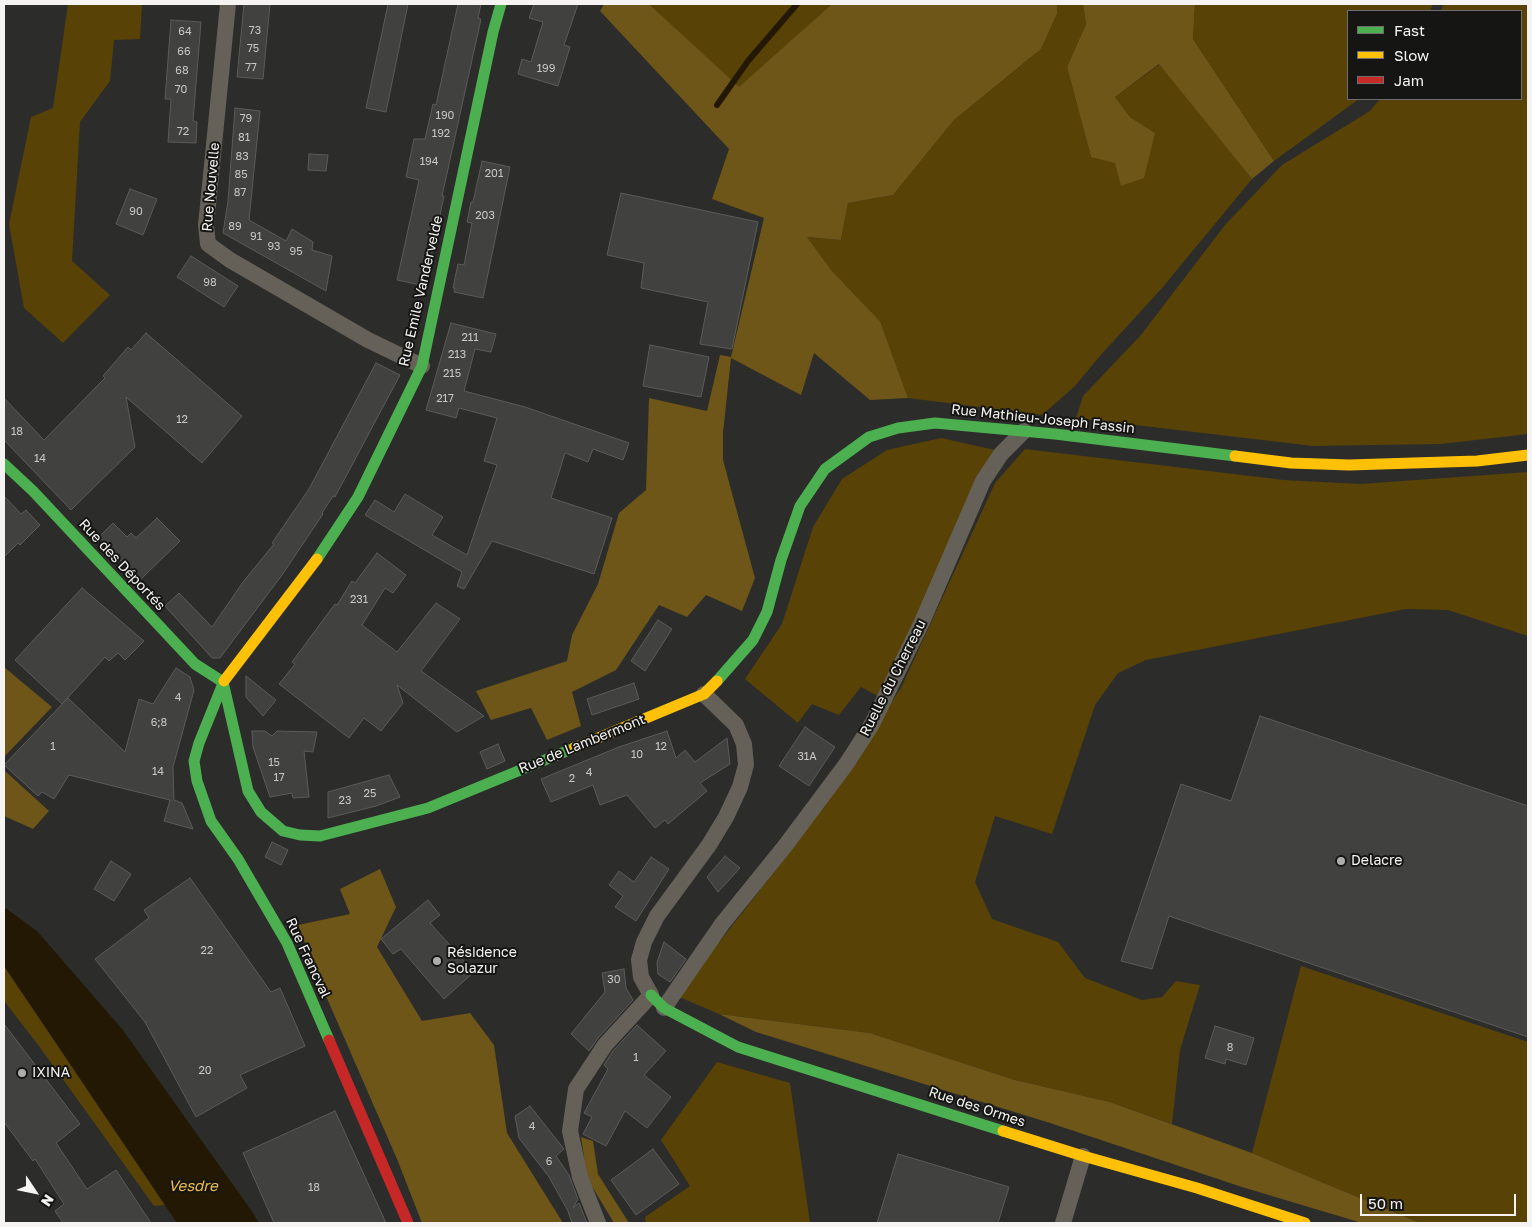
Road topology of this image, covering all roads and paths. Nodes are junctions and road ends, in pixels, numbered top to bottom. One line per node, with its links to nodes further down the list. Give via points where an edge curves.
1 (228, 4): 3 (street, Rue Nouvelle, via 206,225 208,244 368,340)
2 (501, 4): 3 (street, Rue Emile Vandervelde)
3 (422, 366): 7 (street, Rue Emile Vandervelde, via 358,497 317,560)
4 (1024, 431): 5 (street, Rue Mathieu-Joseph Fassin, via 1291,463 1349,466 1457,462); 8 (street, Rue Mathieu-Joseph Fassin, via 935,423 898,428 869,436 825,469 800,506 767,612 753,640); 10 (street, Ruelle du Cherreau, via 1001,454 983,480 922,622 872,724 790,838 722,924)
5 (1528, 455)
6 (4, 464): 7 (street, Rue des Déportés, via 195,664)
7 (222, 682): 8 (street, Rue de Lambermont, via 248,790 261,812 283,831 320,836 428,808); 12 (street, Rue Francval, via 194,761 208,813 287,943)
8 (704, 694): 9 (street, via 736,725 744,744 746,766 726,817 657,916 644,942 639,960 641,977)
9 (651, 995): 10 (street, Rue des Ormes); 13 (street, via 605,1045 576,1089 570,1131 580,1177)
10 (664, 1008): 11 (street, Rue des Ormes, via 738,1047)
11 (1084, 1156): 14 (street); 15 (street, Rue des Ormes)
12 (408, 1223)
13 (598, 1223)
14 (1062, 1223)
15 (1305, 1223)

